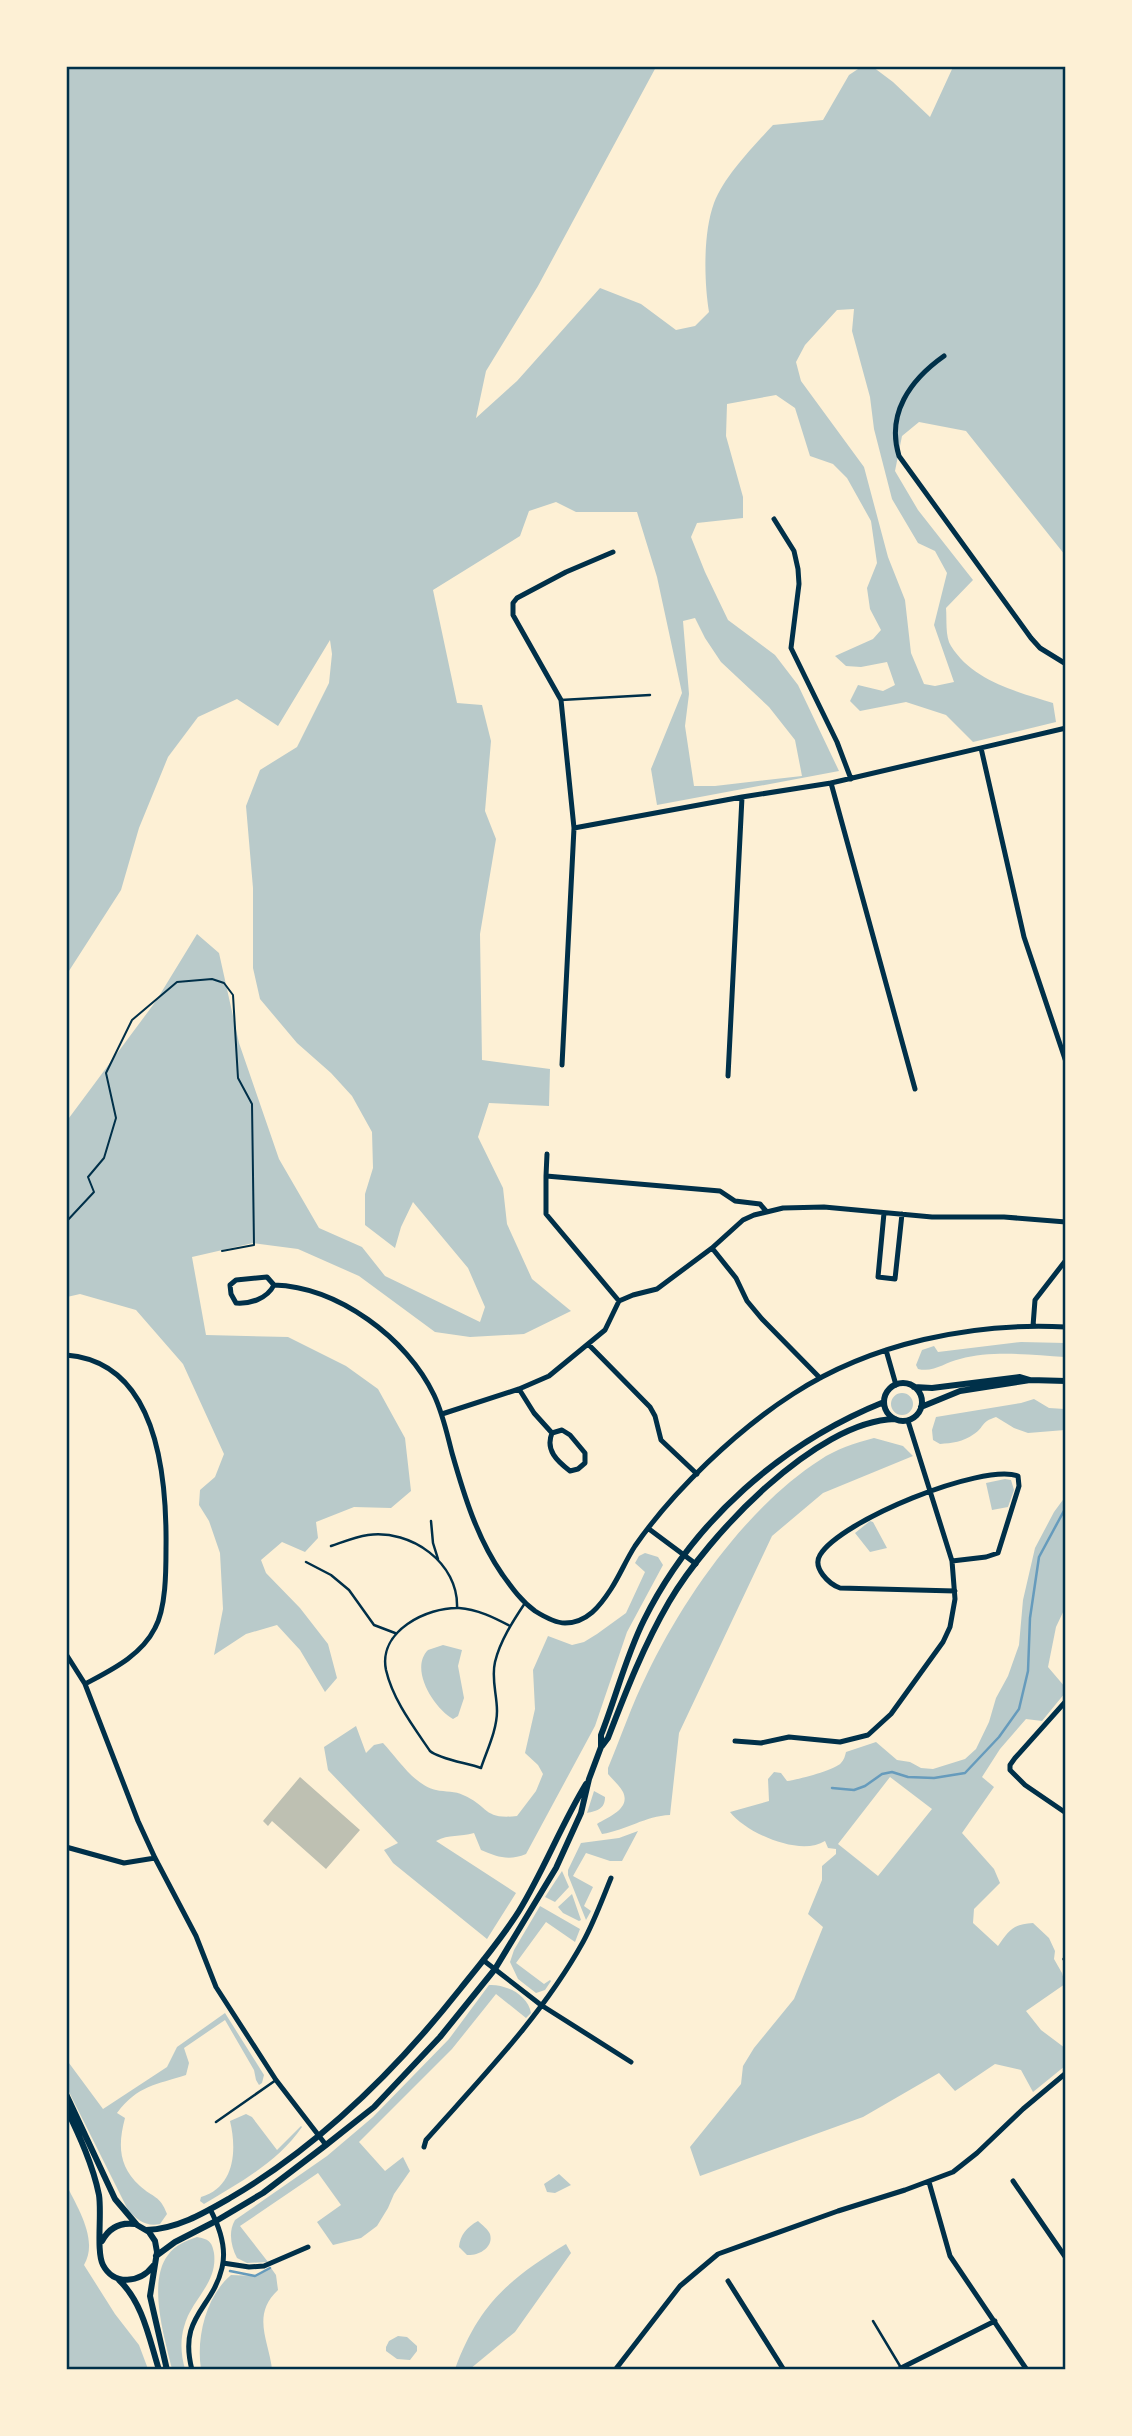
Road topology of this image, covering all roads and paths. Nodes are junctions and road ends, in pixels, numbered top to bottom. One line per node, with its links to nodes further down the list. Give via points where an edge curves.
1 (944, 356): 4 (street, via 915,381 900,403 894,434 899,456 1031,638)
2 (774, 519): 9 (street, via 794,551 798,569 791,648)
3 (613, 552): 6 (street, via 566,572 513,603 513,615)
4 (1066, 664)
5 (650, 695): 6 (lane)
6 (561, 700): 12 (street)
7 (1066, 728): 8 (street)
8 (981, 748): 9 (street); 13 (street, via 1024,937)
9 (851, 779): 10 (street)
10 (831, 783): 11 (street); 16 (street)
11 (742, 797): 12 (street); 15 (street)
12 (574, 828): 14 (street)
13 (1066, 1062)
14 (562, 1065)
15 (728, 1076)
16 (915, 1089)
17 (547, 1154): 18 (street)
18 (546, 1176): 19 (street, via 720,1192 735,1201 760,1204); 28 (street, via 546,1214)
19 (766, 1211): 20 (street, via 806,1207); 24 (street, via 743,1220)
20 (884, 1213): 21 (street); 21 (street, via 878,1277 895,1279)
21 (902, 1214): 23 (street)
22 (66, 1222): 25 (path, via 94,1192 89,1177 104,1158 116,1118 106,1073 132,1020 177,982 212,979 224,983 233,995 238,1078 252,1104 254,1245)
23 (1066, 1222)
24 (712, 1248): 28 (street, via 657,1289); 34 (street, via 757,1313)
25 (222, 1251)
26 (1066, 1260): 29 (street, via 1035,1300)
27 (274, 1285): 27 (street, via 264,1297 240,1304 233,1300 230,1285 236,1280 267,1278); 42 (street, via 324,1296 386,1335 425,1380)
28 (619, 1301): 31 (street, via 606,1330)
29 (1033, 1326): 30 (street); 32 (street, via 961,1334)
30 (1066, 1327)
31 (588, 1344): 39 (street, via 549,1376); 46 (street, via 650,1407 661,1440)
32 (886, 1350): 34 (street); 37 (street)
33 (66, 1354): 62 (street, via 93,1360 125,1381 136,1395 157,1448 167,1508 164,1593 156,1627 124,1662)
34 (820, 1378): 46 (street, via 761,1417)
35 (1030, 1380): 36 (street); 38 (street, via 1020,1377); 41 (street, via 960,1391)
36 (1066, 1381)
37 (896, 1385): 38 (street); 40 (street, via 887,1391)
38 (914, 1387): 41 (street)
39 (519, 1389): 42 (street); 45 (street)
40 (884, 1402): 43 (street); 51 (street, via 791,1452 706,1526)
41 (921, 1407): 44 (street)
42 (442, 1415): 57 (street, via 479,1533)
43 (895, 1419): 44 (street); 55 (street, via 865,1424 801,1460 745,1507)
44 (908, 1420): 47 (street)
45 (552, 1433): 45 (street, via 550,1450 567,1469 574,1471 585,1463 583,1449 570,1435 562,1430)
46 (696, 1474): 49 (street)
47 (931, 1489): 53 (street); 53 (street, via 1007,1474 1019,1477 998,1553); 56 (street, via 863,1522 820,1554 818,1563 827,1580 840,1588)
48 (431, 1521): 52 (lane)
49 (649, 1529): 51 (street); 57 (street, via 605,1598 587,1617 563,1623)
50 (331, 1546): 52 (lane, via 366,1535 383,1535 411,1542)
51 (685, 1554): 55 (street); 65 (street, via 643,1622 601,1735)
52 (438, 1559): 58 (lane, via 455,1583)
53 (952, 1561): 56 (street)
54 (306, 1562): 60 (lane, via 349,1590 374,1625)
55 (696, 1564): 65 (street, via 670,1601 636,1666)
56 (955, 1591): 64 (street, via 953,1615 943,1642 891,1714 868,1735 840,1742 789,1737 761,1743)
57 (525, 1604): 59 (lane)
58 (457, 1608): 59 (lane); 60 (lane, via 424,1615)
59 (510, 1626): 60 (lane, via 495,1660 496,1722 481,1768 435,1756 413,1725 396,1698 386,1668)
60 (395, 1633)
61 (66, 1654): 62 (street)
62 (85, 1684): 69 (street)
63 (1066, 1701): 67 (street, via 1010,1765 1010,1770 1046,1801)
64 (735, 1741)
65 (601, 1747): 66 (street)
66 (589, 1779): 71 (street, via 518,1912); 72 (street, via 574,1834)
67 (1066, 1813)
68 (66, 1847): 69 (street, via 124,1863)
69 (155, 1858): 76 (street, via 196,1936 216,1987)
70 (611, 1878): 73 (street, via 584,1941)
71 (483, 1961): 72 (street); 80 (street, via 400,2062)
72 (495, 1969): 73 (street); 81 (street, via 404,2076)
73 (541, 2005): 74 (street); 82 (street)
74 (631, 2062)
75 (1066, 2073): 84 (street, via 965,2164)
76 (276, 2080): 79 (lane); 80 (street)
77 (66, 2094): 87 (street, via 115,2199)
78 (66, 2108): 90 (street, via 98,2192)
79 (216, 2122)
80 (318, 2135): 81 (street); 85 (street, via 253,2184)
81 (326, 2145): 86 (street, via 263,2193)
82 (424, 2147)
83 (1013, 2181): 92 (street)
84 (929, 2182): 100 (street, via 950,2256); 105 (street, via 718,2254 680,2286)
85 (210, 2209): 86 (street); 88 (street, via 168,2227)
86 (216, 2221): 93 (street); 95 (street)
87 (137, 2224): 88 (street); 90 (street, via 114,2227)
88 (146, 2230): 93 (street, via 155,2241)
89 (1066, 2244): 92 (street)
90 (100, 2247): 97 (street, via 102,2262)
91 (308, 2247): 95 (street, via 264,2266)
92 (1059, 2249): 94 (street)
93 (156, 2256): 96 (street)
94 (1066, 2258)
95 (223, 2263): 104 (street, via 189,2332 187,2353)
96 (154, 2264): 97 (street, via 138,2278); 103 (street, via 150,2296)
97 (115, 2277): 102 (street, via 140,2310)
98 (728, 2281): 106 (street)
99 (873, 2321): 101 (lane)
100 (995, 2321): 101 (street); 107 (street)
101 (900, 2369)
102 (159, 2370)
103 (167, 2370)
104 (192, 2370)
105 (615, 2370)
106 (784, 2370)
107 (1027, 2370)

